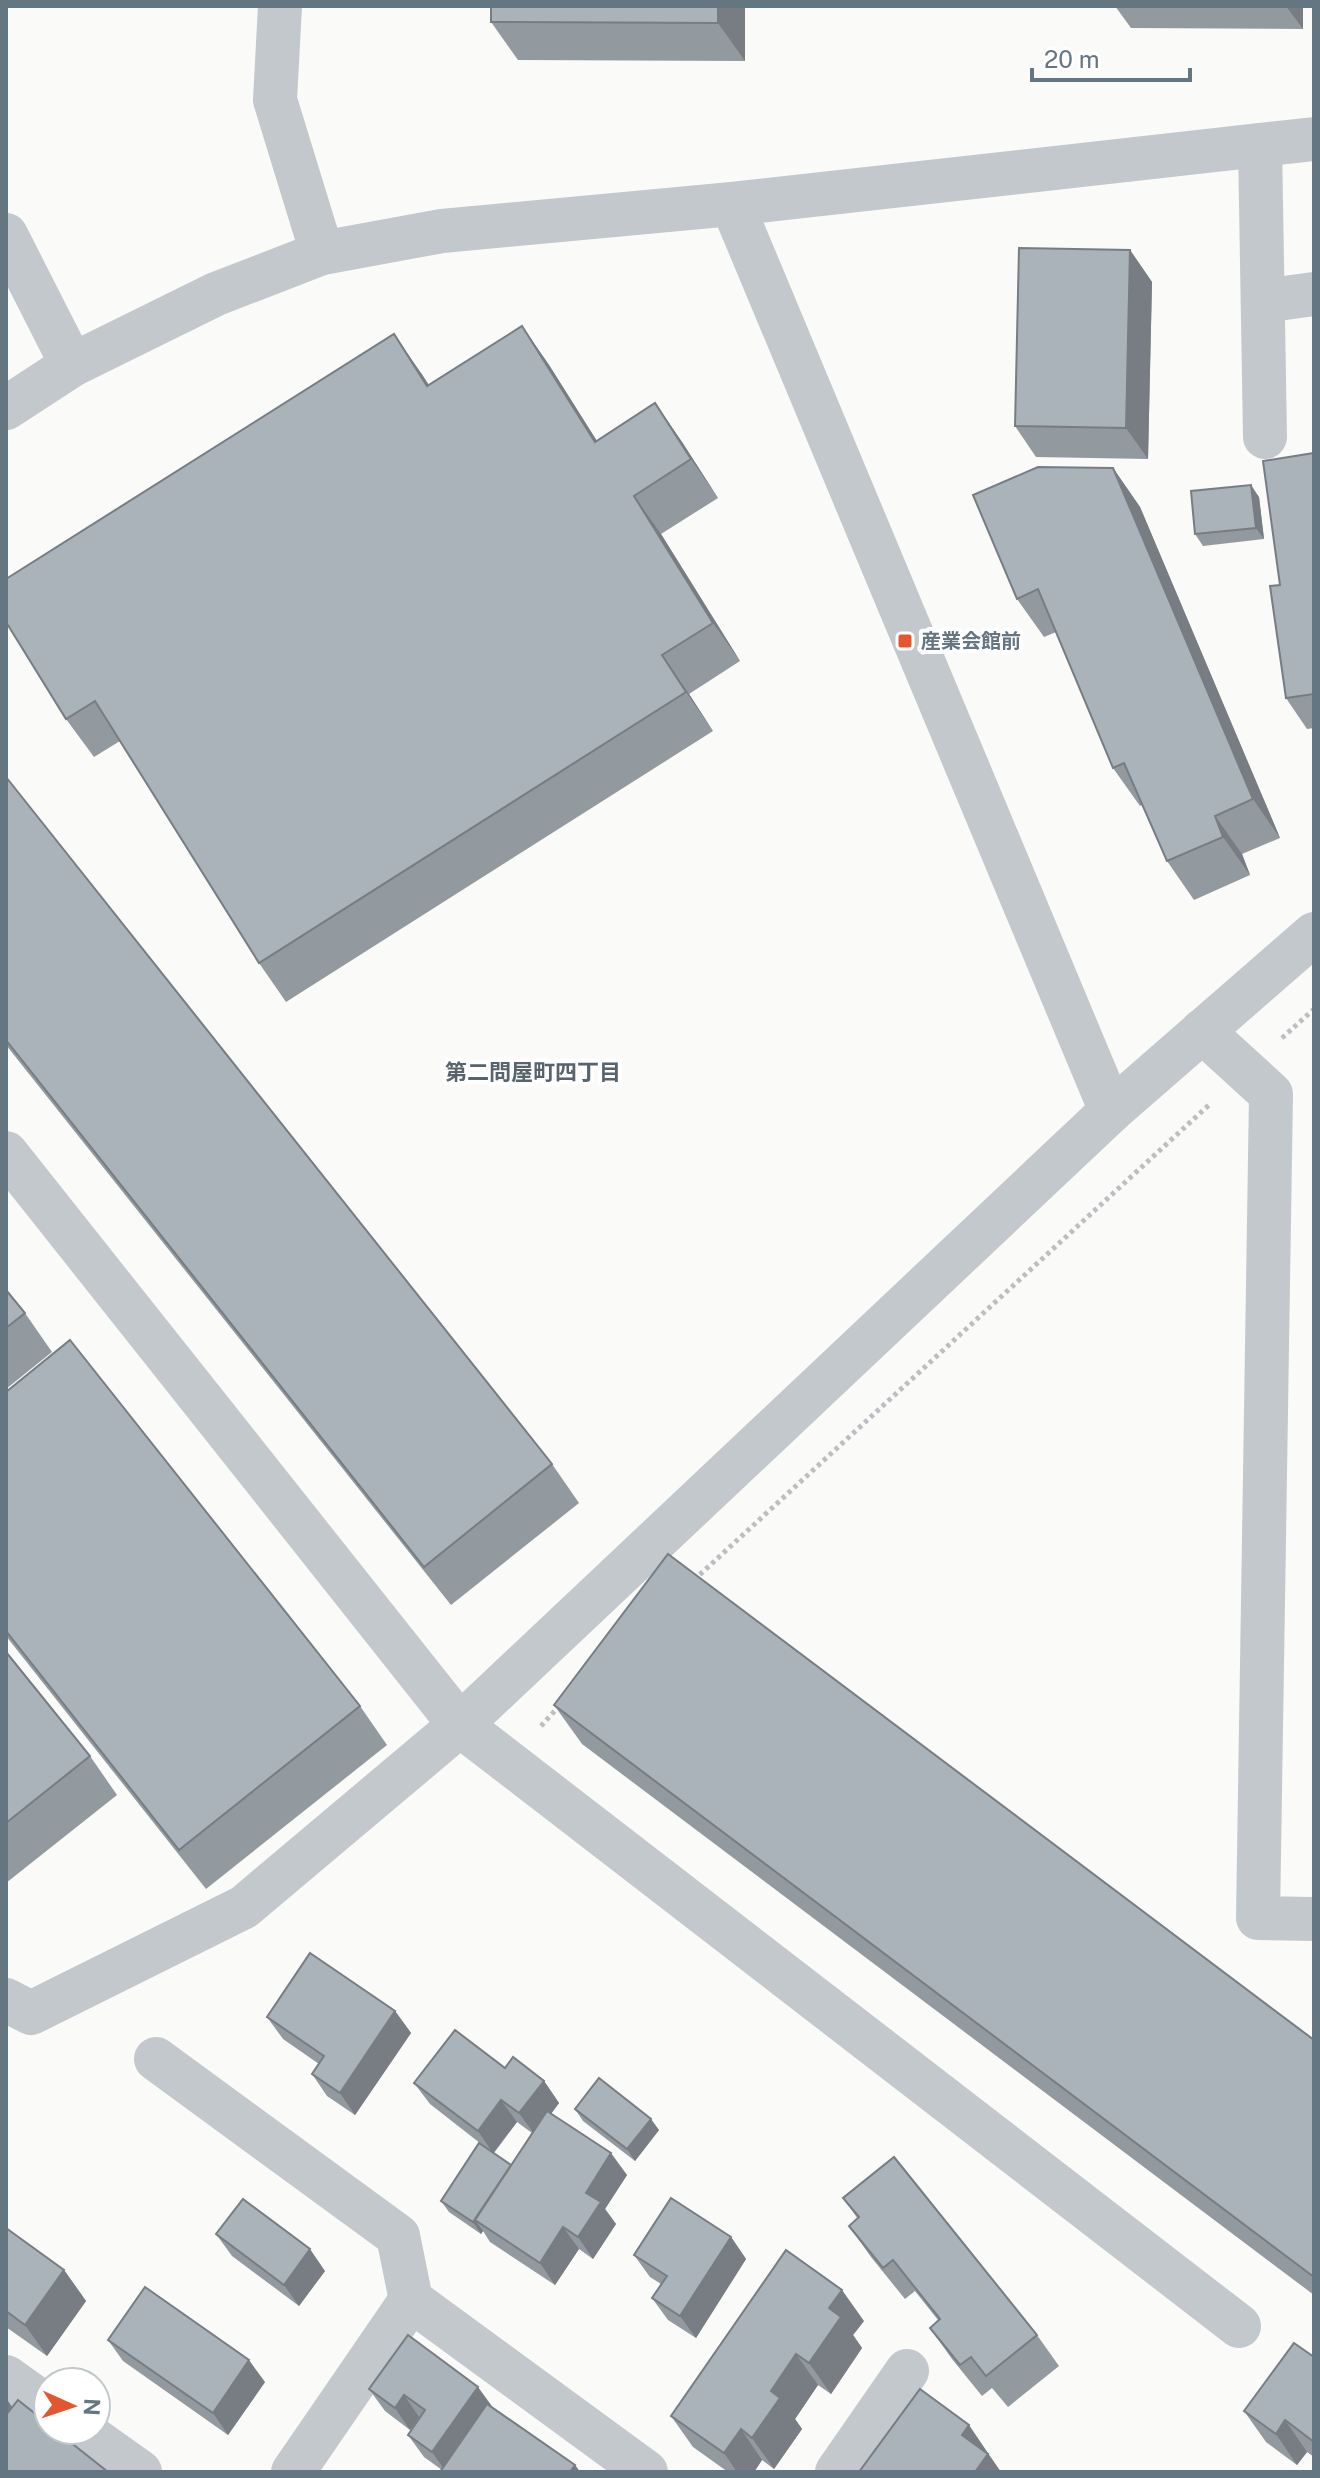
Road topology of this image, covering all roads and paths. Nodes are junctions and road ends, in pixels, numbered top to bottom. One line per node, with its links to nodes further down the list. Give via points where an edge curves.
1 (280, 6): 6 (street, via 275,100)
2 (1314, 139): 3 (street)
3 (1260, 145): 4 (street); 8 (street)
4 (732, 204): 6 (street, via 442,231); 16 (street)
5 (6, 235): 9 (street)
6 (322, 253): 9 (street, via 216,294)
7 (1314, 294): 8 (street)
8 (1263, 301): 11 (street)
9 (72, 365): 10 (street)
10 (6, 408)
11 (1265, 437)
12 (1314, 934): 14 (street)
13 (1314, 1009): 15 (path)
14 (1202, 1031): 15 (street); 16 (street)
15 (1246, 1071): 18 (path); 22 (street, via 1271,1094 1258,1918)
16 (1111, 1111): 20 (street)
17 (6, 1153): 20 (street)
18 (685, 1588)
19 (568, 1696): 21 (path)
20 (460, 1725): 21 (street); 23 (street, via 244,1907 31,2013)
21 (508, 1763): 26 (street)
22 (1314, 1919)
23 (6, 2000)
24 (156, 2059): 25 (street, via 398,2236)
25 (411, 2300): 32 (street); 33 (street)
26 (1239, 2326)
27 (907, 2371): 34 (street)
28 (6, 2377): 29 (street)
29 (32, 2396)
30 (103, 2446): 31 (street)
31 (140, 2472)
32 (293, 2472)
33 (646, 2472)
34 (837, 2472)

